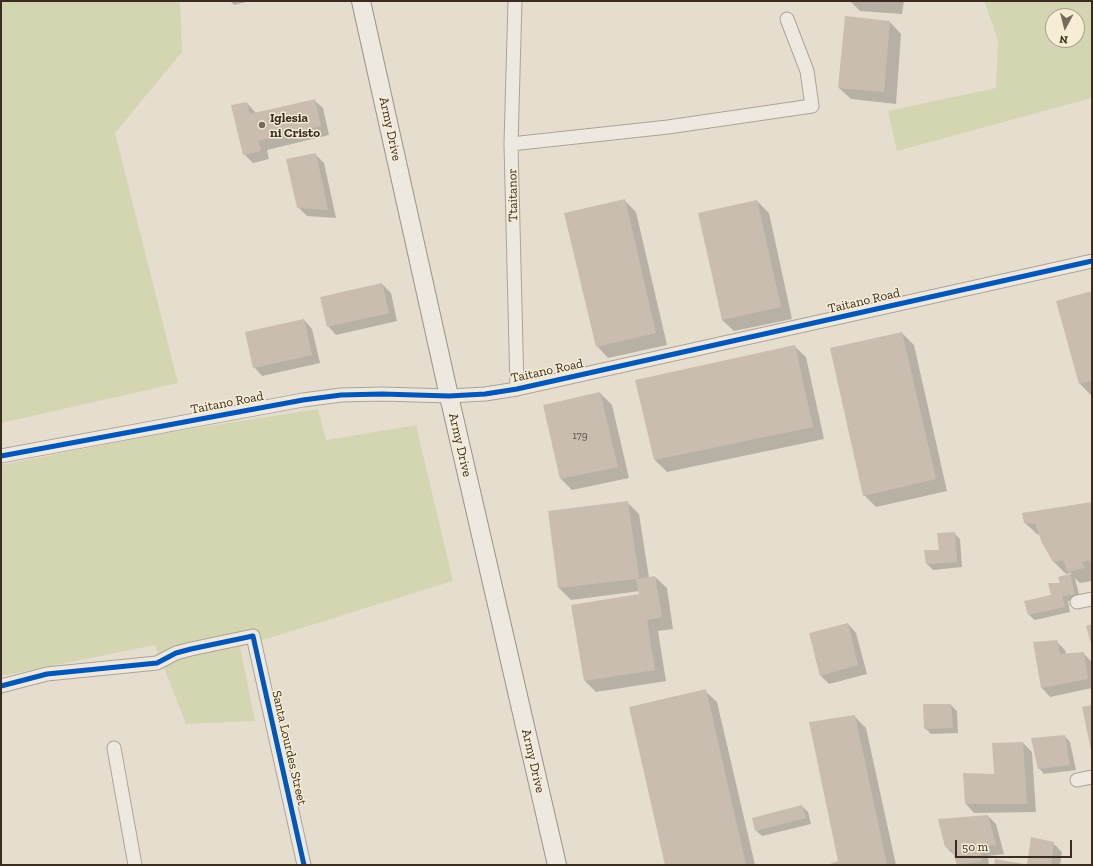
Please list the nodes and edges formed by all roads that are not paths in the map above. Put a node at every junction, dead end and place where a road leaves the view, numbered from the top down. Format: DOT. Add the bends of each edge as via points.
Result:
graph roads {
  1 [pos="361,1"];
  2 [pos="515,1"];
  3 [pos="787,19"];
  4 [pos="512,144"];
  5 [pos="1092,261"];
  6 [pos="516,389"];
  7 [pos="449,396"];
  8 [pos="1,456"];
  9 [pos="1092,599"];
  10 [pos="1077,602"];
  11 [pos="1,686"];
  12 [pos="114,748"];
  13 [pos="1092,777"];
  14 [pos="1078,780"];
  15 [pos="135,865"];
  16 [pos="304,865"];
  17 [pos="557,865"];
  1 -- 7 [label="main road, Army Drive"];
  2 -- 4 [label="street, Ttaitanor"];
  3 -- 4 [label="street" via="807,71 812,106 668,127"];
  4 -- 6 [label="street, Ttaitanor"];
  5 -- 6 [label="street, Taitano Road"];
  6 -- 7 [label="street, Taitano Road"];
  7 -- 8 [label="street, Taitano Road" via="341,395 303,400"];
  7 -- 17 [label="main road, Army Drive"];
  9 -- 10 [label="street"];
  11 -- 16 [label="street, Santa Lourdes Street" via="47,674 157,663 176,653 253,636"];
  12 -- 15 [label="street"];
  13 -- 14 [label="street"];
}
